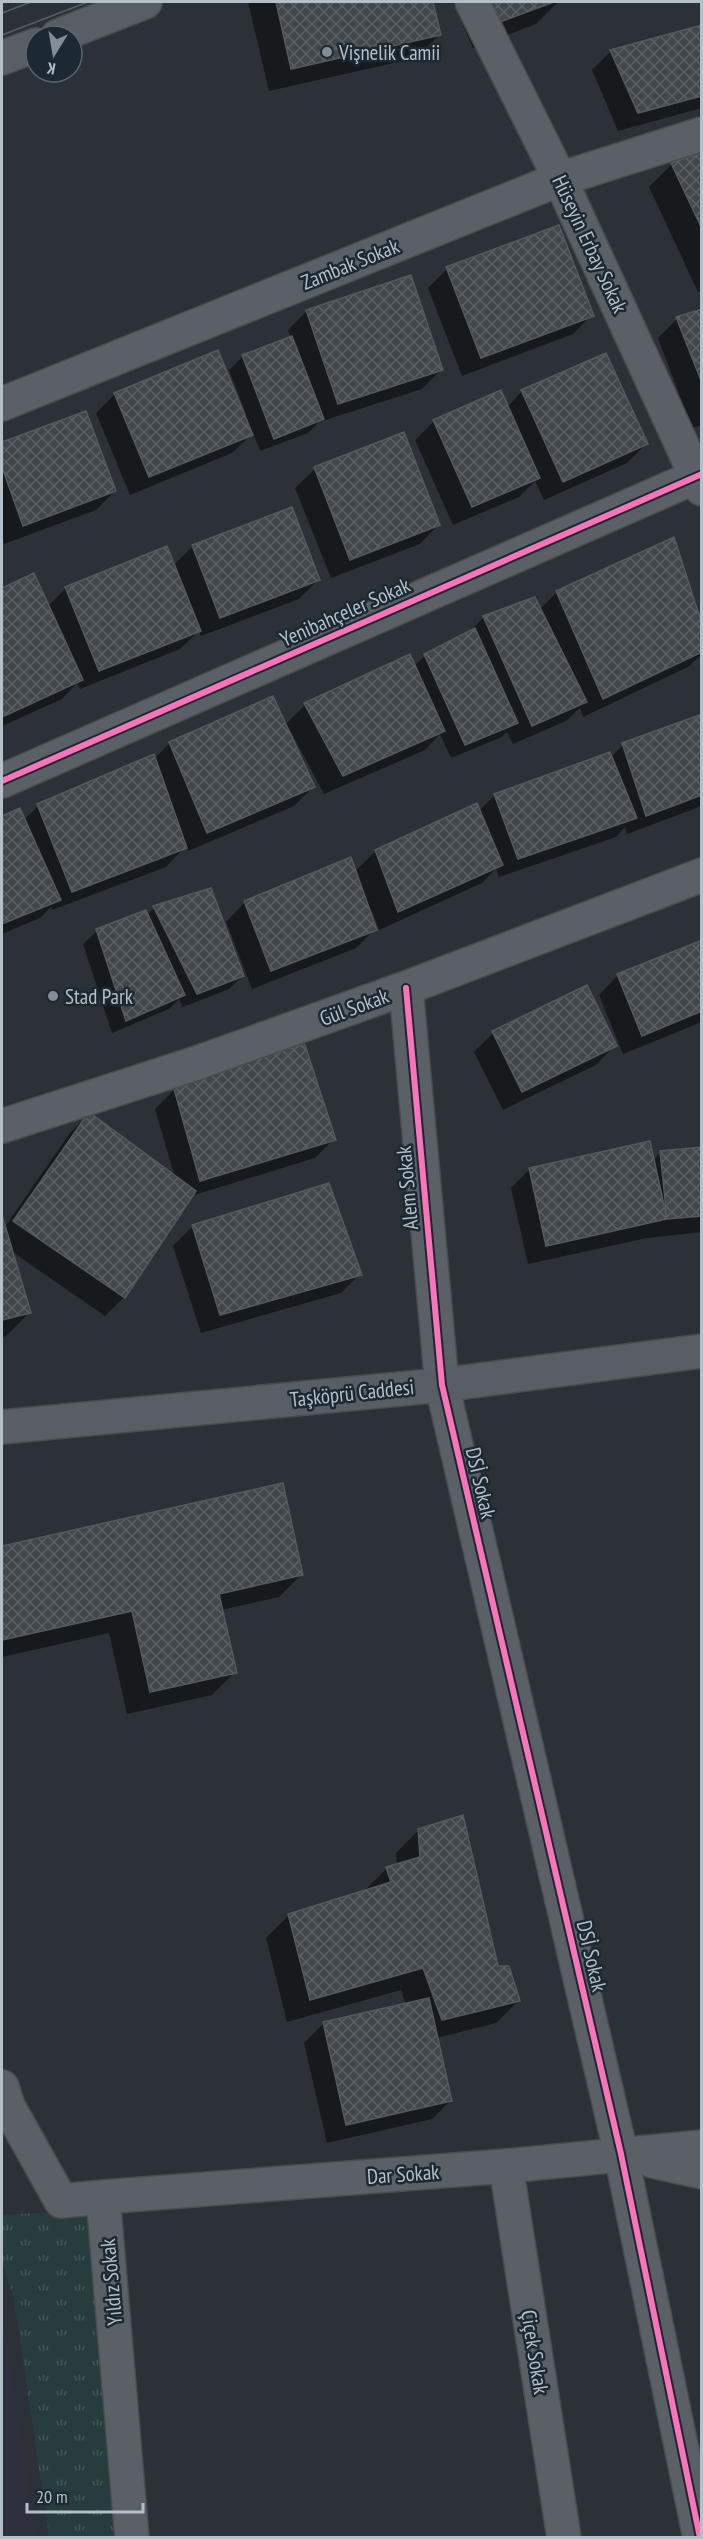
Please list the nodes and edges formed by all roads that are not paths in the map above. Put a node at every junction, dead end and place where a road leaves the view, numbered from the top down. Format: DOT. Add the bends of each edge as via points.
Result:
graph roads {
  1 [pos="146,2"];
  2 [pos="472,2"];
  3 [pos="84,26"];
  4 [pos="24,50"];
  5 [pos="2,58"];
  6 [pos="702,134"];
  7 [pos="560,179"];
  8 [pos="2,405"];
  9 [pos="700,480"];
  10 [pos="2,781"];
  11 [pos="702,875"];
  12 [pos="406,988"];
  13 [pos="2,1126"];
  14 [pos="702,1351"];
  15 [pos="441,1385"];
  16 [pos="2,1427"];
  17 [pos="2,2087"];
  18 [pos="702,2147"];
  19 [pos="621,2154"];
  20 [pos="506,2166"];
  21 [pos="702,2172"];
  22 [pos="103,2197"];
  23 [pos="132,2538"];
  24 [pos="564,2538"];
  25 [pos="700,2538"];
  1 -- 3 [label="main road"];
  2 -- 7 [label="street, Hüseyin Erbay Sokak"];
  4 -- 5 [label="main road"];
  6 -- 7 [label="street, Zambak Sokak"];
  7 -- 8 [label="street, Zambak Sokak"];
  7 -- 9 [label="street, Hüseyin Erbay Sokak"];
  9 -- 10 [label="street, Yenibahçeler Sokak"];
  11 -- 12 [label="street, Gül Sokak"];
  12 -- 13 [label="street, Gül Sokak" via="194,1064"];
  12 -- 15 [label="street, Alem Sokak"];
  14 -- 15 [label="main road, Taşköprü Caddesi"];
  15 -- 16 [label="main road, Taşköprü Caddesi"];
  15 -- 19 [label="street, DSİ Sokak"];
  17 -- 22 [label="street" via="8,2106 62,2201"];
  18 -- 19 [label="street, Dar Sokak"];
  19 -- 20 [label="street, Dar Sokak"];
  19 -- 21 [label="street"];
  19 -- 25 [label="street, DSİ Sokak"];
  20 -- 22 [label="street, Dar Sokak"];
  20 -- 24 [label="street, Çiçek Sokak"];
  22 -- 23 [label="street, Yıldız Sokak"];
}
